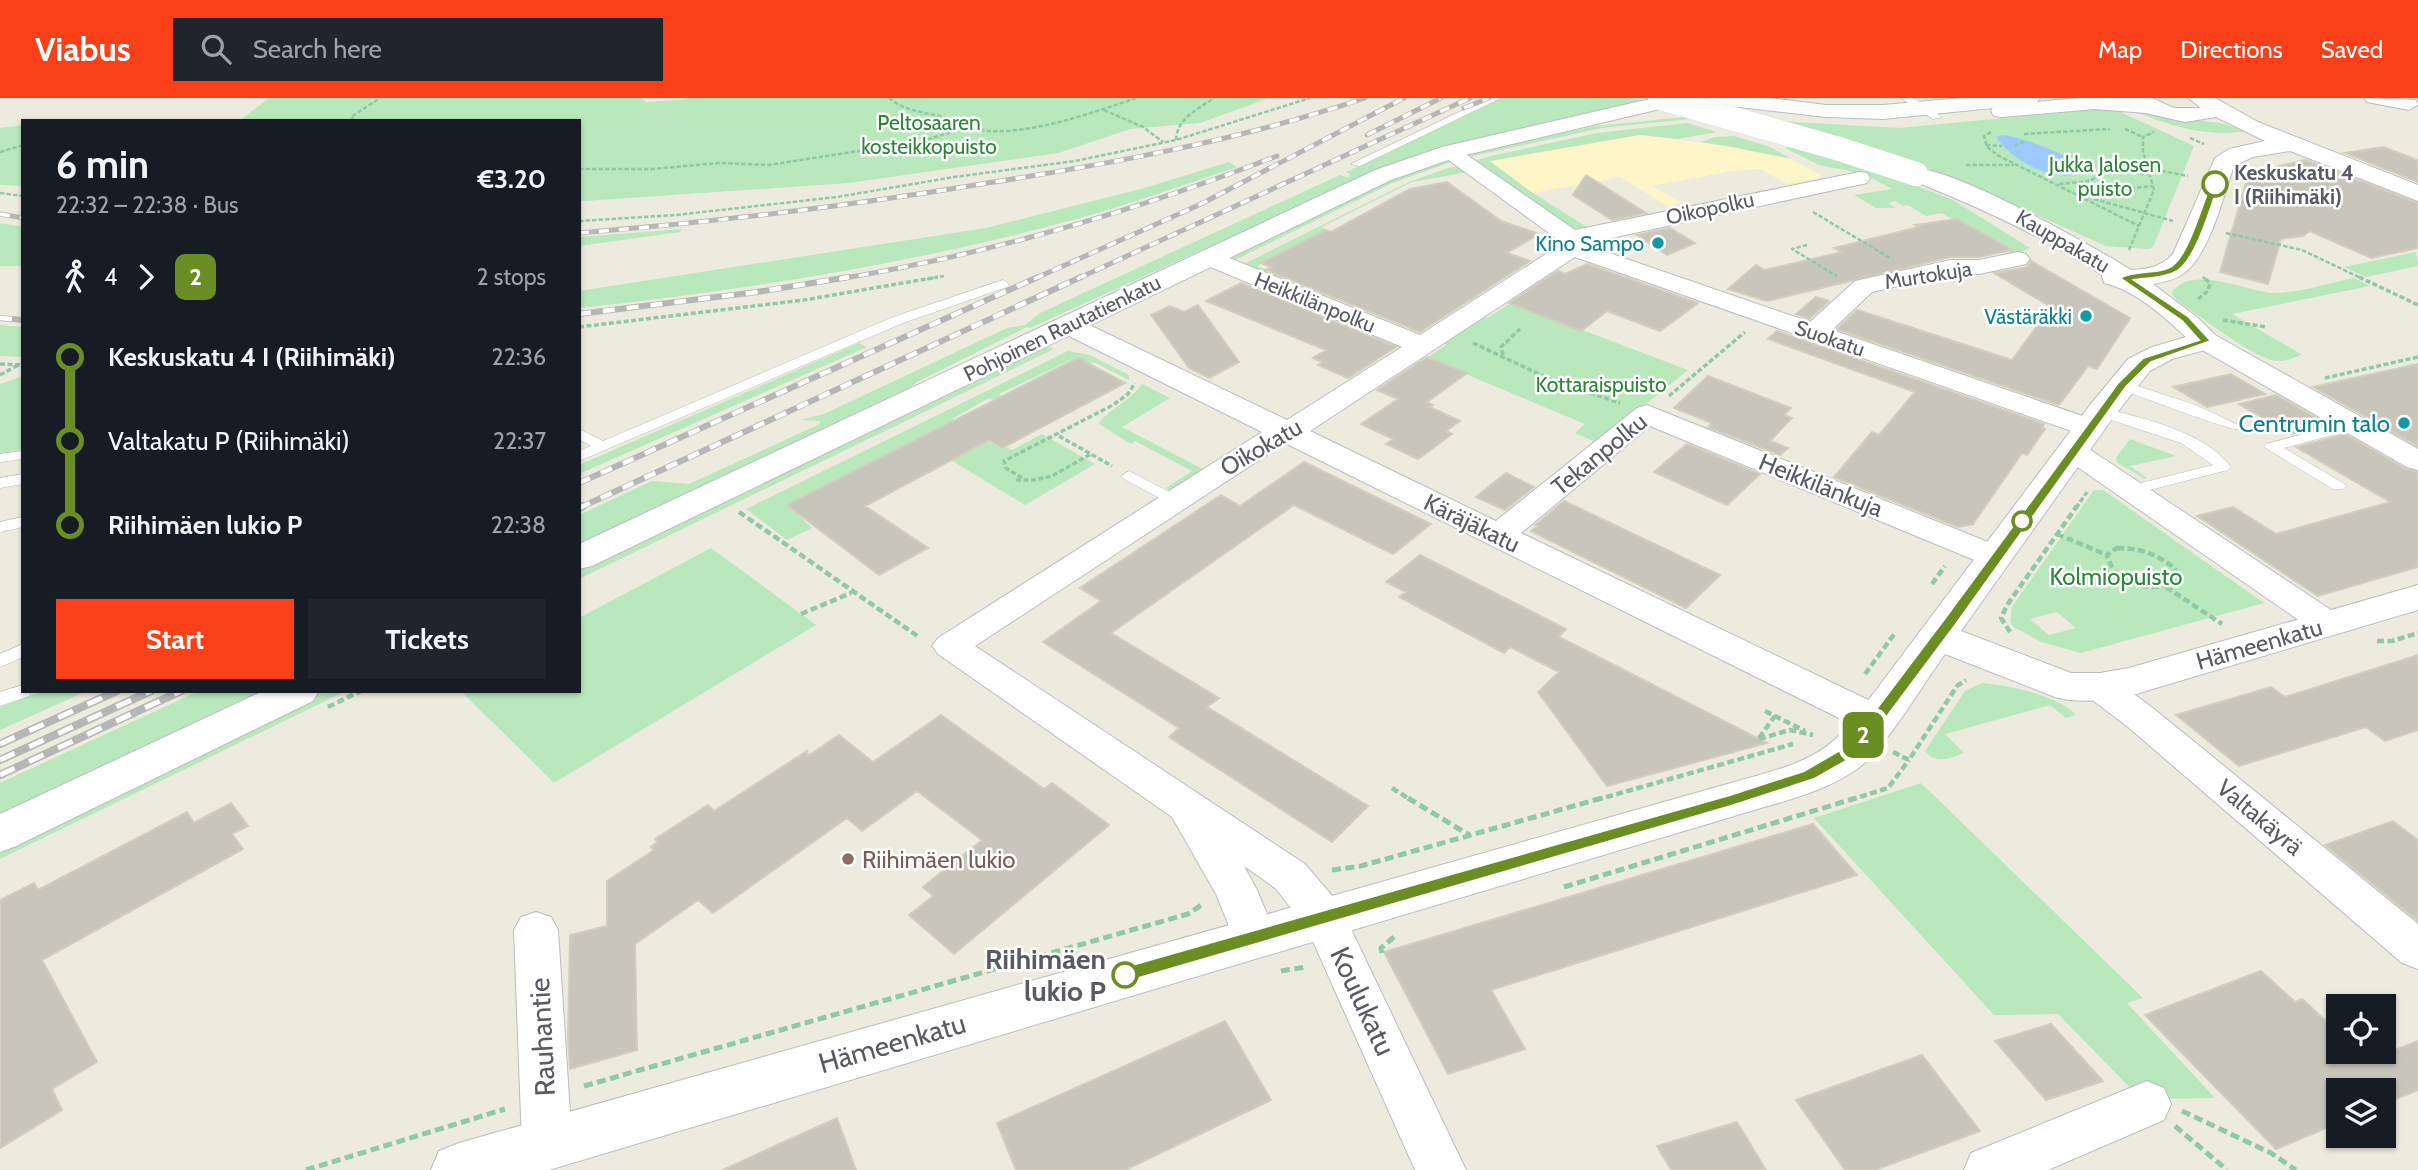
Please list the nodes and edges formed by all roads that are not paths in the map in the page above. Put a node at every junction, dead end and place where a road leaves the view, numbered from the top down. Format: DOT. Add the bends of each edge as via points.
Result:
graph roads {
  1 [pos="1496,98"];
  2 [pos="1660,98"];
  3 [pos="2029,98"];
  4 [pos="2375,98"];
  5 [pos="2200,104"];
  6 [pos="2409,104"];
  7 [pos="1922,108"];
  8 [pos="2150,118"];
  9 [pos="2290,144"];
  10 [pos="1450,152"];
  11 [pos="1356,164"];
  12 [pos="1858,178"];
  13 [pos="2418,194"];
  14 [pos="1572,243"];
  15 [pos="1209,258"];
  16 [pos="2018,259"];
  17 [pos="2114,268"];
  18 [pos="1003,284"];
  19 [pos="1068,325"];
  20 [pos="2212,330"];
  21 [pos="1815,332"];
  22 [pos="1432,338"];
  23 [pos="1647,414"];
  24 [pos="2096,419"];
  25 [pos="2353,425"];
  26 [pos="2233,426"];
  27 [pos="1288,433"];
  28 [pos="581,434"];
  29 [pos="603,447"];
  30 [pos="21,455"];
  31 [pos="581,456"];
  32 [pos="0,458"];
  33 [pos="2418,461"];
  34 [pos="1129,475"];
  35 [pos="21,479"];
  36 [pos="2117,481"];
  37 [pos="0,483"];
  38 [pos="2338,486"];
  39 [pos="1174,500"];
  40 [pos="21,522"];
  41 [pos="0,527"];
  42 [pos="1498,536"];
  43 [pos="581,557"];
  44 [pos="1996,557"];
  45 [pos="2418,597"];
  46 [pos="2328,624"];
  47 [pos="1945,628"];
  48 [pos="950,646"];
  49 [pos="21,651"];
  50 [pos="0,661"];
  51 [pos="2100,687"];
  52 [pos="21,692"];
  53 [pos="295,693"];
  54 [pos="0,699"];
  55 [pos="1869,728"];
  56 [pos="1186,808"];
  57 [pos="0,834"];
  58 [pos="1324,917"];
  59 [pos="536,930"];
  60 [pos="1255,938"];
  61 [pos="2418,950"];
  62 [pos="2147,1104"];
  63 [pos="546,1121"];
  64 [pos="459,1170"];
  65 [pos="1441,1170"];
  66 [pos="1989,1170"];
  1 -- 11 [label="lane"];
  2 -- 17 [label="street, Kauppakatu, bridge" via="1916,173"];
  3 -- 7 [label="street, Pohjoinen Rautatienkatu"];
  4 -- 6 [label="street"];
  5 -- 8 [label="street, Pohjoinen Rautatienkatu"];
  5 -- 9 [label="street, Pohjoinen Rautatienkatu"];
  7 -- 8 [label="street, Pohjoinen Rautatienkatu" via="2095,103"];
  7 -- 10 [label="street, Pohjoinen Rautatienkatu" via="1878,118 1770,109 1697,113 1556,127"];
  9 -- 13 [label="street, Pohjoinen Rautatienkatu"];
  9 -- 17 [label="street" via="2229,157 2223,163 2199,226 2193,271"];
  10 -- 14 [label="street, Suokatu"];
  10 -- 15 [label="street, Pohjoinen Rautatienkatu" via="1383,174"];
  12 -- 14 [label="street, Oikopolku"];
  14 -- 21 [label="street, Suokatu"];
  14 -- 22 [label="street, Oikokatu"];
  15 -- 19 [label="street, Pohjoinen Rautatienkatu"];
  15 -- 22 [label="street, Heikkilänpolku"];
  16 -- 21 [label="street, Murtokuja" via="1864,286"];
  17 -- 20 [label="street, Kauppakatu" via="2164,321"];
  18 -- 29 [label="lane" via="898,320"];
  19 -- 27 [label="street, Käräjäkatu"];
  19 -- 43 [label="street, Pohjoinen Rautatienkatu"];
  20 -- 24 [label="street, Hämeenkatu" via="2147,360"];
  20 -- 25 [label="street, Kauppakatu"];
  21 -- 24 [label="street, Suokatu"];
  22 -- 27 [label="street, Oikokatu"];
  23 -- 42 [label="street, Tekanpolku"];
  23 -- 44 [label="street, Heikkilänkuja"];
  24 -- 26 [label="lane" via="2191,408"];
  24 -- 36 [label="street, Suokatu"];
  24 -- 36 [label="lane" via="2200,447 2223,467"];
  24 -- 44 [label="street, Hämeenkatu"];
  25 -- 33 [label="street, Kauppakatu"];
  25 -- 38 [label="lane" via="2271,447"];
  27 -- 39 [label="street, Oikokatu" via="1268,440"];
  27 -- 42 [label="street, Käräjäkatu"];
  28 -- 29 [label="lane"];
  29 -- 31 [label="lane"];
  30 -- 32 [label="lane"];
  34 -- 39 [label="lane"];
  35 -- 37 [label="lane"];
  36 -- 46 [label="street, Suokatu"];
  39 -- 48 [label="street, Oikokatu"];
  40 -- 41 [label="lane"];
  42 -- 55 [label="street, Käräjäkatu" via="1839,702"];
  44 -- 47 [label="street, Hämeenkatu"];
  45 -- 46 [label="street, Hämeenkatu"];
  46 -- 51 [label="street, Hämeenkatu"];
  47 -- 51 [label="street, Hämeenkatu" via="2044,680 2069,687"];
  47 -- 55 [label="street, Hämeenkatu"];
  48 -- 56 [label="street, Koulukatu"];
  49 -- 50 [label="lane"];
  51 -- 61 [label="street, Valtakäyrä"];
  52 -- 54 [label="lane"];
  53 -- 57 [label="street"];
  55 -- 58 [label="street, Hämeenkatu" via="1848,753 1811,755 1731,800"];
  56 -- 58 [label="street, Koulukatu" via="1290,876"];
  56 -- 60 [label="street, Koulukatu" via="1236,890"];
  58 -- 60 [label="street, Hämeenkatu"];
  58 -- 65 [label="street, Koulukatu"];
  59 -- 63 [label="street, Rauhantie"];
  60 -- 63 [label="street, Hämeenkatu"];
  62 -- 66 [label="street"];
  63 -- 64 [label="street, Hämeenkatu"];
}
